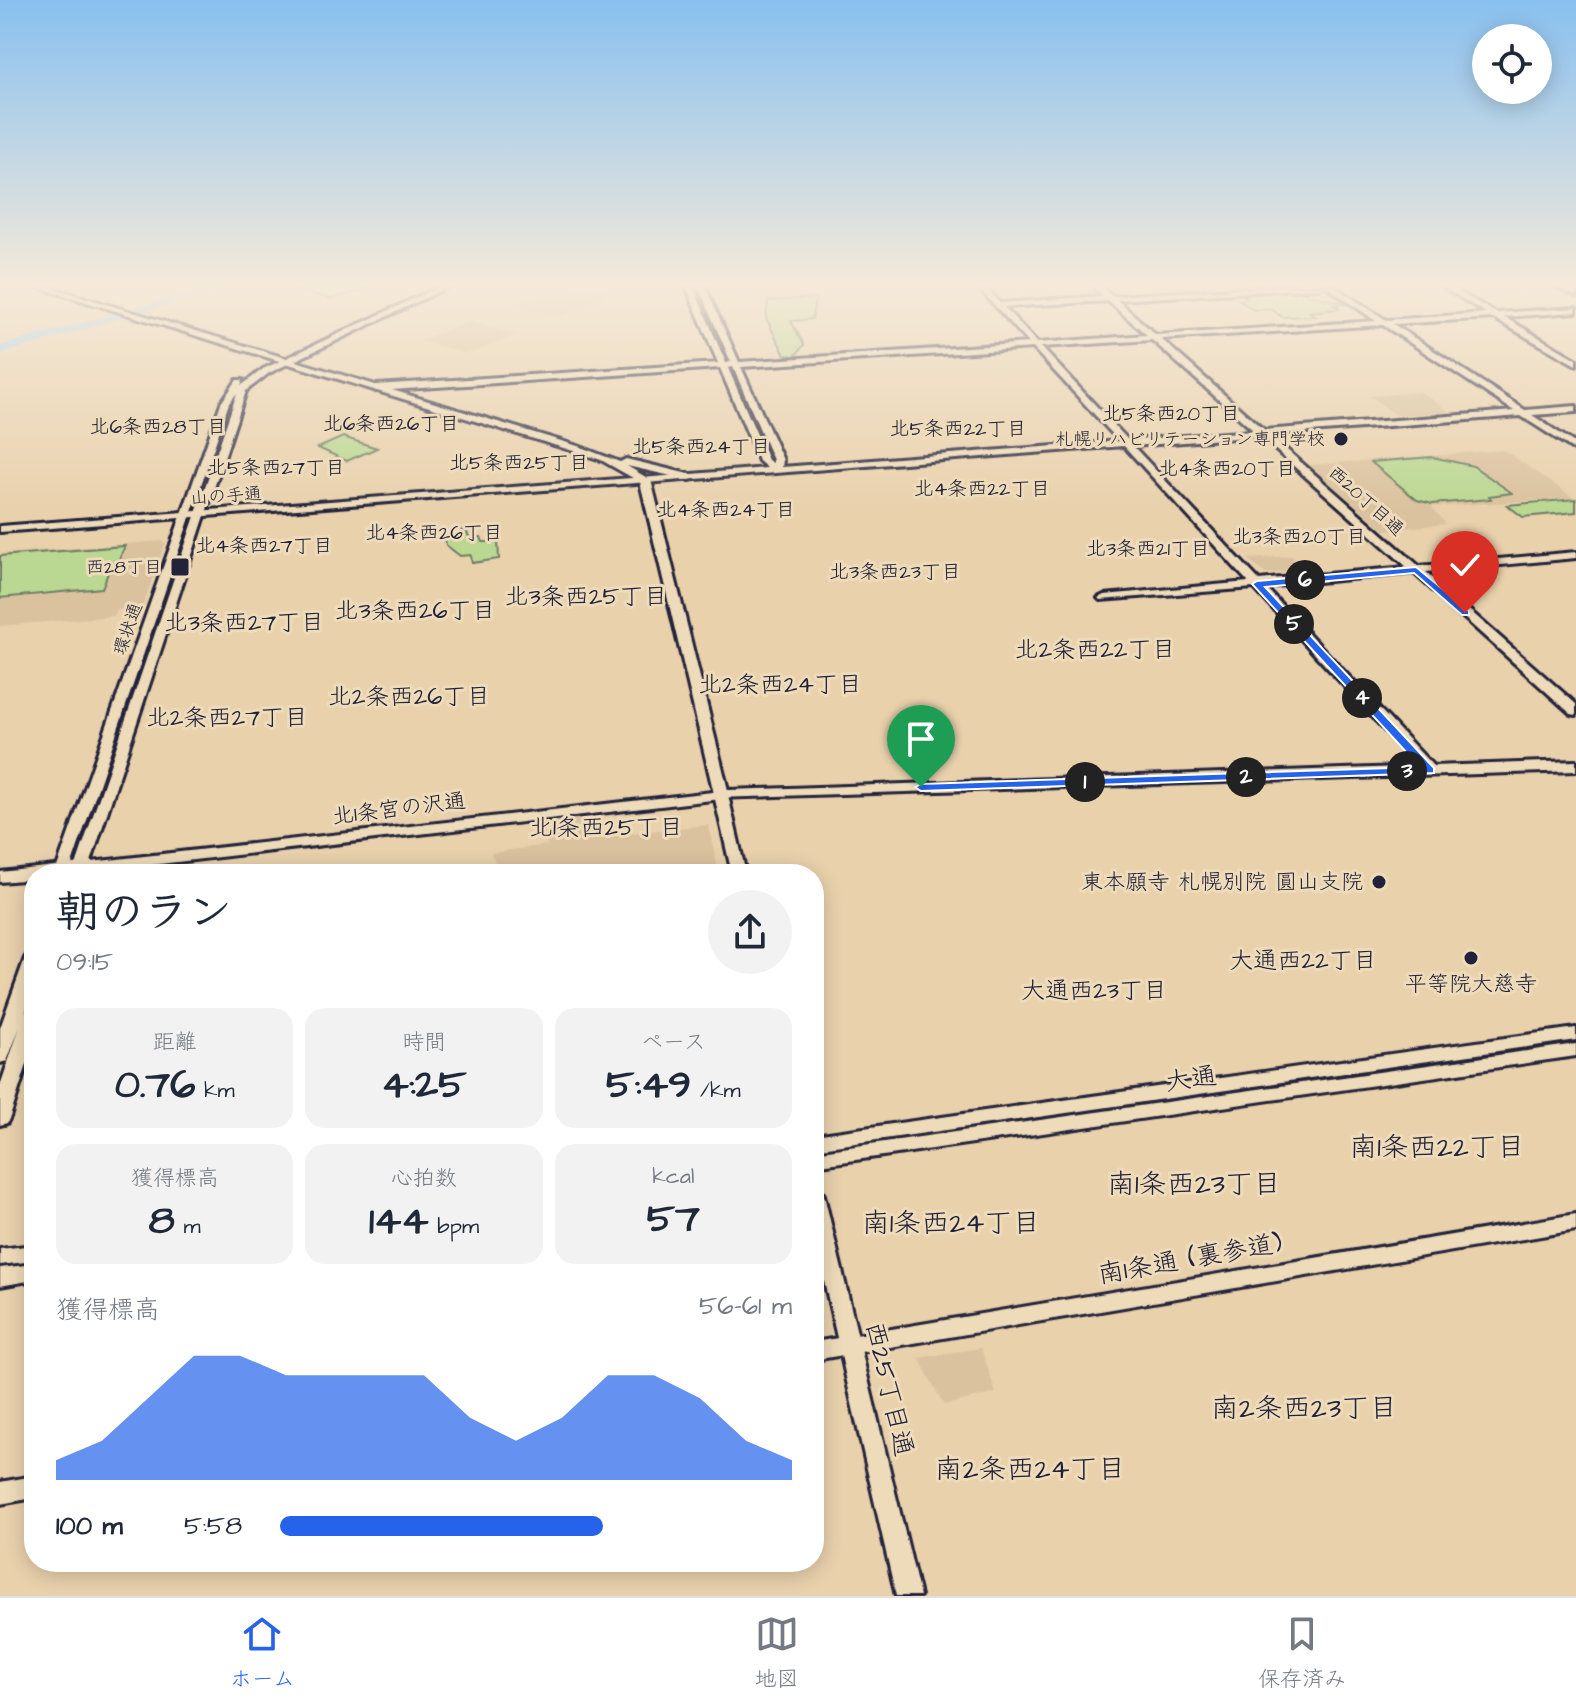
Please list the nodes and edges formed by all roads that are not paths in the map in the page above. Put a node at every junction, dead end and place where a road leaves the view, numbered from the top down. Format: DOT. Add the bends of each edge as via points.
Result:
graph roads {
  1 [pos="282,360"];
  2 [pos="285,360"];
  3 [pos="721,360"];
  4 [pos="735,360"];
  5 [pos="804,360"];
  6 [pos="1049,360"];
  7 [pos="1180,360"];
  8 [pos="1443,360"];
  9 [pos="737,365"];
  10 [pos="723,366"];
  11 [pos="376,388"];
  12 [pos="1576,409"];
  13 [pos="1524,413"];
  14 [pos="1262,433"];
  15 [pos="1126,443"];
  16 [pos="1576,448"];
  17 [pos="605,458"];
  18 [pos="776,470"];
  19 [pos="689,477"];
  20 [pos="645,480"];
  21 [pos="193,515"];
  22 [pos="0,529"];
  23 [pos="1576,555"];
  24 [pos="1416,570"];
  25 [pos="1257,584"];
  26 [pos="1104,598"];
  27 [pos="1576,711"];
  28 [pos="1576,766"];
  29 [pos="1430,771"];
  30 [pos="721,795"];
  31 [pos="74,864"];
  32 [pos="132,864"];
  33 [pos="737,864"];
  34 [pos="24,875"];
  35 [pos="0,877"];
  36 [pos="24,987"];
  37 [pos="1576,1034"];
  38 [pos="24,1044"];
  39 [pos="1576,1050"];
  40 [pos="0,1056"];
  41 [pos="0,1117"];
  42 [pos="824,1141"];
  43 [pos="824,1158"];
  44 [pos="1576,1222"];
  45 [pos="824,1237"];
  46 [pos="24,1254"];
  47 [pos="0,1257"];
  48 [pos="24,1273"];
  49 [pos="0,1277"];
  50 [pos="850,1345"];
  51 [pos="824,1349"];
  52 [pos="24,1489"];
  53 [pos="0,1493"];
  54 [pos="908,1596"];
  1 -- 21 [label="street, 環状通" via="249,375 231,391"];
  2 -- 11 [label="main road"];
  3 -- 10 [label="street"];
  4 -- 9 [label="street"];
  5 -- 9 [label="street"];
  6 -- 15 [label="street"];
  7 -- 14 [label="street, 西20丁目通"];
  8 -- 13 [label="street"];
  9 -- 10 [label="street"];
  9 -- 18 [label="street" via="778,460"];
  10 -- 11 [label="street"];
  10 -- 18 [label="street" via="764,461"];
  11 -- 17 [label="main road"];
  12 -- 13 [label="street, 山の手通"];
  13 -- 14 [label="street, 山の手通"];
  13 -- 16 [label="street"];
  14 -- 15 [label="street, 山の手通"];
  14 -- 24 [label="street, 西20丁目通"];
  15 -- 18 [label="street, 山の手通"];
  15 -- 25 [label="street"];
  17 -- 19 [label="main road"];
  17 -- 20 [label="main road"];
  18 -- 19 [label="street, 山の手通"];
  19 -- 20 [label="street, 山の手通"];
  20 -- 21 [label="street, 山の手通"];
  20 -- 30 [label="main road"];
  21 -- 22 [label="street, 山の手通"];
  21 -- 31 [label="street, 環状通"];
  23 -- 24 [label="street"];
  24 -- 25 [label="street"];
  24 -- 27 [label="street, 西20丁目通"];
  25 -- 26 [label="street"];
  25 -- 29 [label="street"];
  28 -- 29 [label="main road"];
  29 -- 30 [label="main road"];
  30 -- 32 [label="street, 北1条宮の沢通"];
  30 -- 33 [label="street"];
  34 -- 35 [label="main road"];
  36 -- 40 [label="main road"];
  37 -- 42 [label="street, 大通"];
  38 -- 41 [label="main road"];
  39 -- 43 [label="street, 大通"];
  44 -- 50 [label="street, 南1条通 (裏参道)"];
  45 -- 50 [label="street, 西25丁目通"];
  46 -- 47 [label="street"];
  48 -- 49 [label="street"];
  50 -- 51 [label="street, 南1条通 (裏参道)"];
  50 -- 54 [label="street, 西25丁目通"];
  52 -- 53 [label="street"];
}
